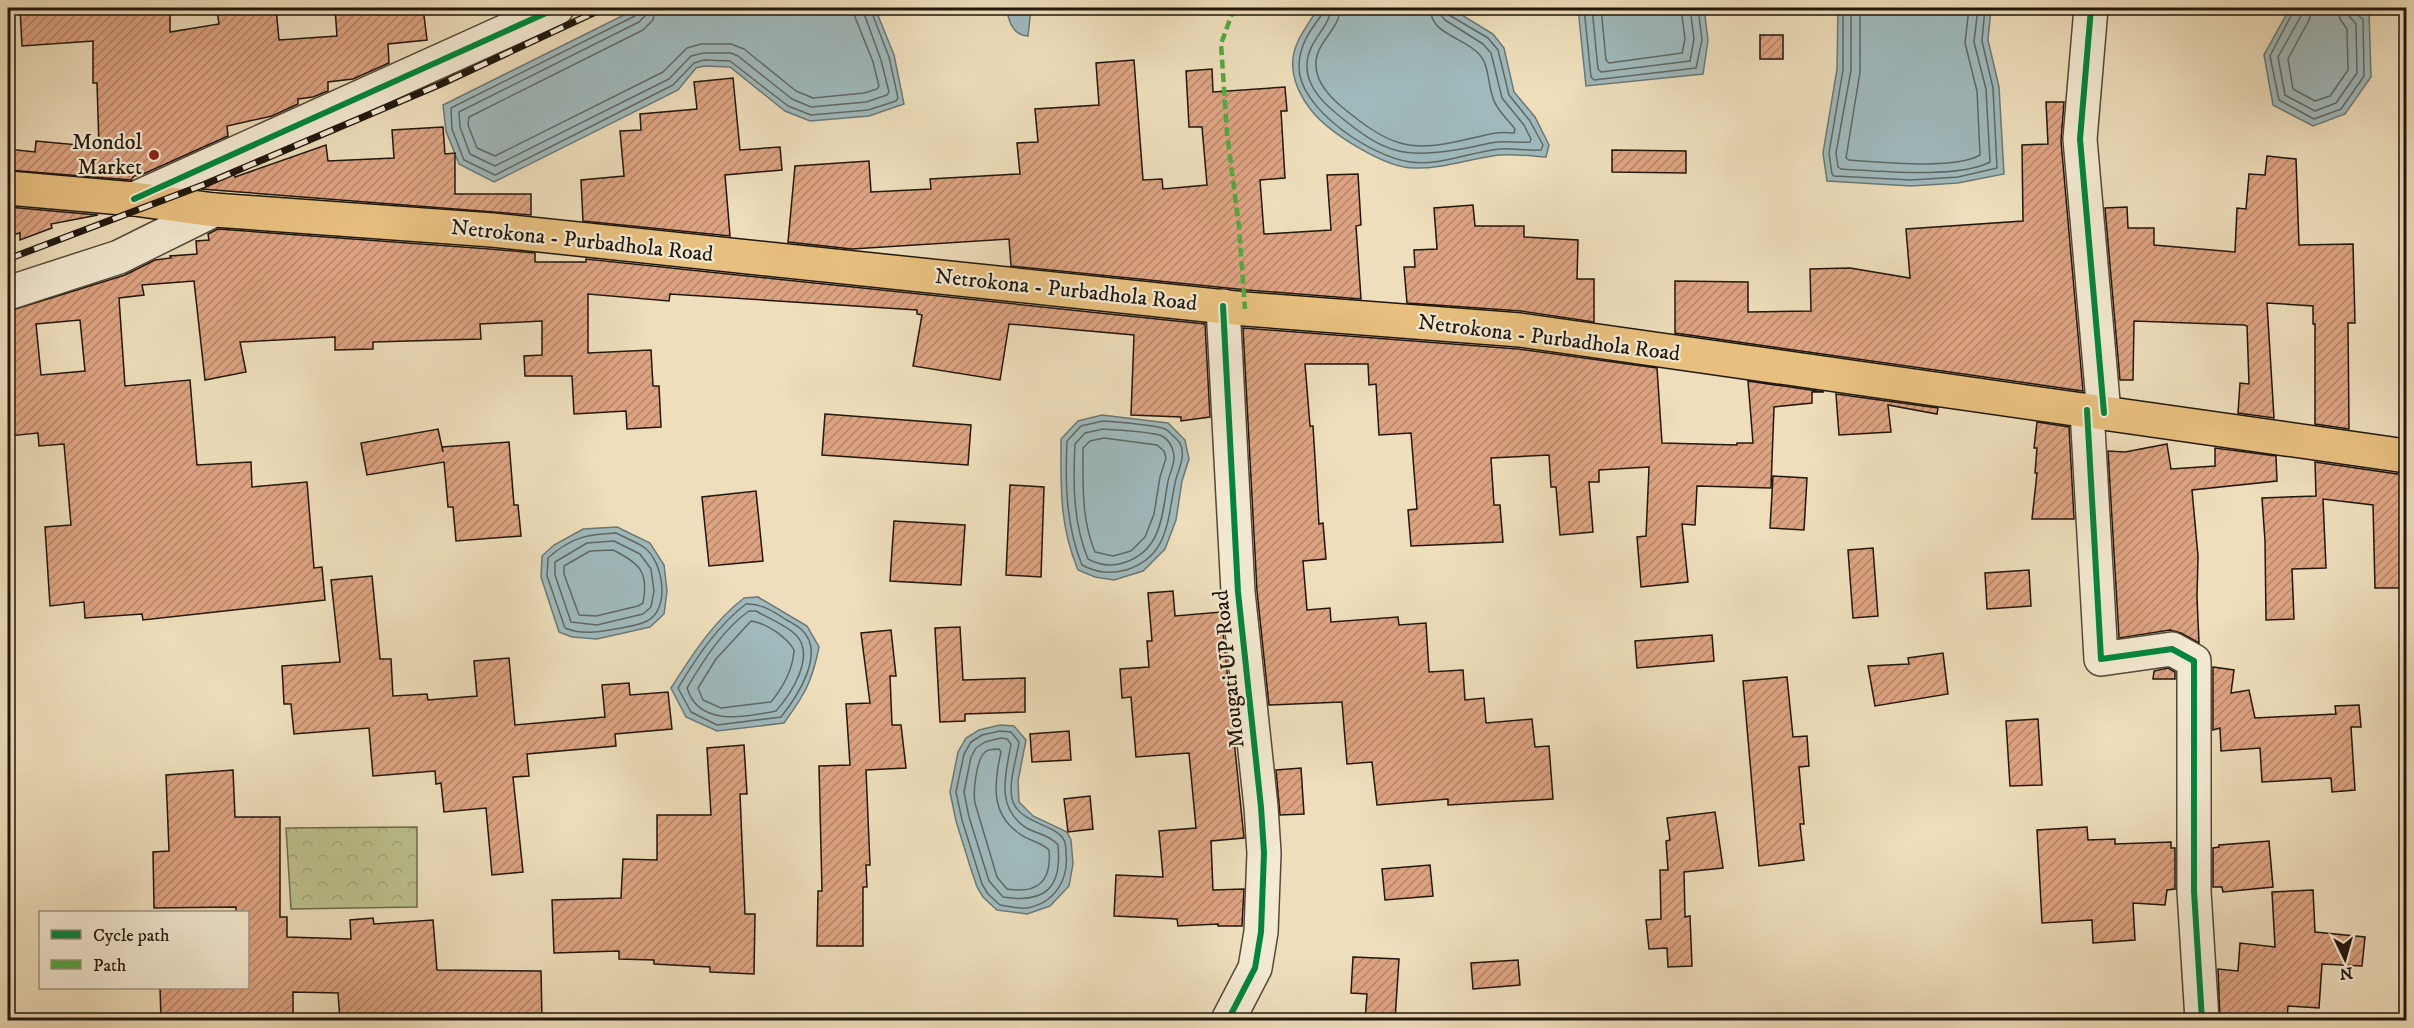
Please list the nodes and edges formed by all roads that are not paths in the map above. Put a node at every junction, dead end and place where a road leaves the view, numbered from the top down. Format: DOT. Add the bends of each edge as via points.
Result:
graph roads {
  1 [pos="557,8"];
  2 [pos="2091,8"];
  3 [pos="8,189"];
  4 [pos="134,199"];
  5 [pos="214,210"];
  6 [pos="8,293"];
  7 [pos="1223,306"];
  8 [pos="2095,412"];
  9 [pos="2406,456"];
  10 [pos="1228,1020"];
  11 [pos="2202,1020"];
  1 -- 4 [label="street"];
  2 -- 8 [label="street" via="2080,139"];
  3 -- 4 [label="main road, Netrokona - Purbadhola Road"];
  4 -- 5 [label="main road, Netrokona - Purbadhola Road"];
  5 -- 6 [label="street" via="119,257"];
  5 -- 7 [label="main road, Netrokona - Purbadhola Road" via="492,230"];
  7 -- 8 [label="main road, Netrokona - Purbadhola Road" via="1520,330"];
  7 -- 10 [label="street, Mougati UP Road" via="1238,592 1264,853 1261,932 1255,968"];
  8 -- 9 [label="main road, Netrokona - Purbadhola Road"];
  8 -- 11 [label="street" via="2101,659 2172,649 2194,662 2194,891"];
}
